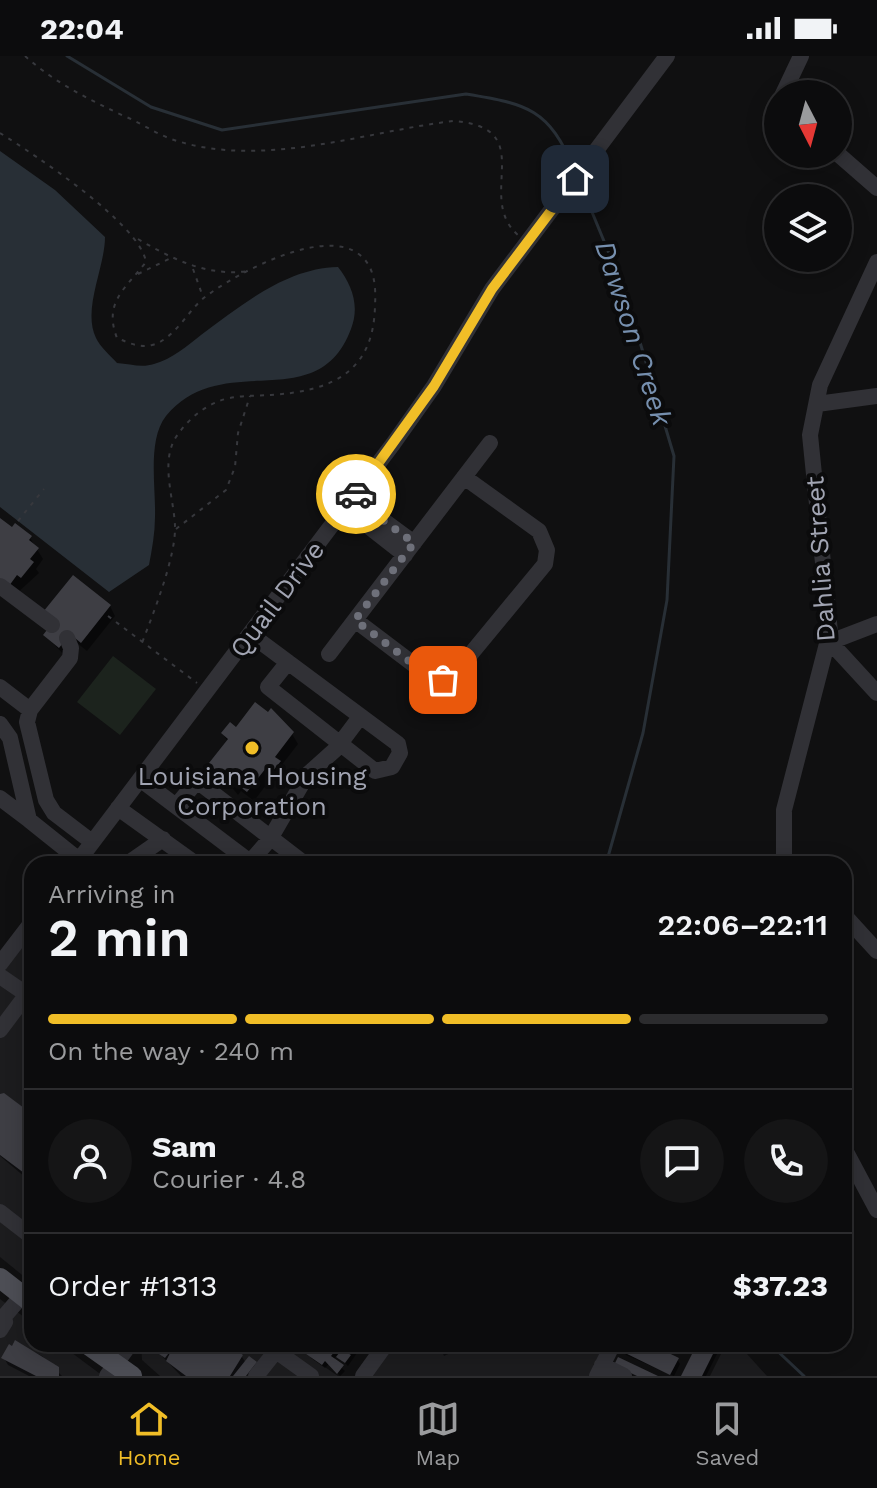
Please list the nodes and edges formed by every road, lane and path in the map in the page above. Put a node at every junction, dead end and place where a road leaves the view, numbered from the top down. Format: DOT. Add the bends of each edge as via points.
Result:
graph roads {
  1 [pos="25,56"];
  2 [pos="667,56"];
  3 [pos="801,56"];
  4 [pos="790,80"];
  5 [pos="0,133"];
  6 [pos="852,166"];
  7 [pos="877,188"];
  8 [pos="135,237"];
  9 [pos="527,242"];
  10 [pos="173,257"];
  11 [pos="877,262"];
  12 [pos="192,267"];
  13 [pos="253,270"];
  14 [pos="135,276"];
  15 [pos="203,298"];
  16 [pos="250,396"];
  17 [pos="877,396"];
  18 [pos="817,404"];
  19 [pos="490,443"];
  20 [pos="464,477"];
  21 [pos="44,489"];
  22 [pos="349,503"];
  23 [pos="18,521"];
  24 [pos="175,529"];
  25 [pos="409,549"];
  26 [pos="0,586"];
  27 [pos="108,616"];
  28 [pos="355,620"];
  29 [pos="877,624"];
  30 [pos="52,625"];
  31 [pos="250,634"];
  32 [pos="67,638"];
  33 [pos="830,642"];
  34 [pos="142,643"];
  35 [pos="329,654"];
  36 [pos="288,662"];
  37 [pos="0,687"];
  38 [pos="207,691"];
  39 [pos="877,693"];
  40 [pos="30,710"];
  41 [pos="360,717"];
  42 [pos="0,724"];
  43 [pos="340,744"];
  44 [pos="140,779"];
  45 [pos="0,798"];
  46 [pos="176,806"];
  47 [pos="118,808"];
  48 [pos="29,820"];
  49 [pos="163,839"];
  50 [pos="270,839"];
  51 [pos="92,842"];
  52 [pos="71,856"];
  53 [pos="82,856"];
  54 [pos="139,856"];
  55 [pos="185,856"];
  56 [pos="243,856"];
  57 [pos="257,856"];
  58 [pos="294,856"];
  59 [pos="786,856"];
  60 [pos="852,924"];
  61 [pos="24,932"];
  62 [pos="877,951"];
  63 [pos="0,964"];
  64 [pos="0,976"];
  65 [pos="24,993"];
  66 [pos="24,1002"];
  67 [pos="0,1030"];
  68 [pos="852,1163"];
  69 [pos="877,1210"];
  70 [pos="0,1212"];
  71 [pos="24,1231"];
  72 [pos="0,1278"];
  73 [pos="24,1292"];
  74 [pos="24,1298"];
  75 [pos="1,1322"];
  76 [pos="96,1352"];
  77 [pos="127,1352"];
  78 [pos="266,1352"];
  79 [pos="277,1352"];
  80 [pos="380,1352"];
  81 [pos="609,1352"];
  82 [pos="600,1371"];
  83 [pos="118,1372"];
  84 [pos="256,1376"];
  85 [pos="311,1376"];
  86 [pos="363,1376"];
  87 [pos="624,1376"];
  1 -- 9 [label="path" via="83,97 173,140 208,147 265,150 453,121 480,126 500,143 502,208 511,230"];
  2 -- 9 [label="street, Quail Drive"];
  3 -- 4 [label="street"];
  5 -- 8 [label="path"];
  6 -- 7 [label="street"];
  8 -- 10 [label="path"];
  8 -- 14 [label="path" via="146,262"];
  9 -- 22 [label="street, Quail Drive"];
  10 -- 12 [label="path"];
  10 -- 14 [label="path"];
  11 -- 18 [label="street, Dahlia Street" via="838,340"];
  12 -- 13 [label="path" via="232,274"];
  12 -- 15 [label="path"];
  13 -- 15 [label="path"];
  13 -- 16 [label="path" via="322,243 344,245 371,269 375,304 366,352 347,375 321,389"];
  14 -- 15 [label="path" via="120,289 112,324 117,338 133,345 154,345"];
  16 -- 24 [label="path" via="226,490"];
  16 -- 24 [label="path" via="218,401 192,418 174,440 169,461"];
  17 -- 18 [label="street"];
  18 -- 33 [label="street, Dahlia Street" via="810,435"];
  19 -- 20 [label="street"];
  20 -- 25 [label="street"];
  20 -- 28 [label="street" via="539,531 547,550 545,564 451,678 429,676"];
  21 -- 23 [label="path"];
  22 -- 25 [label="street"];
  22 -- 31 [label="street, Quail Drive"];
  24 -- 34 [label="path"];
  25 -- 28 [label="street"];
  26 -- 30 [label="street"];
  27 -- 34 [label="path"];
  28 -- 35 [label="street"];
  29 -- 33 [label="street"];
  31 -- 36 [label="street"];
  31 -- 38 [label="street, Quail Drive"];
  32 -- 40 [label="street" via="70,658"];
  33 -- 39 [label="street"];
  33 -- 59 [label="street, Dahlia Street" via="784,810"];
  34 -- 38 [label="path"];
  36 -- 41 [label="street"];
  36 -- 43 [label="street" via="268,687"];
  37 -- 40 [label="street"];
  38 -- 44 [label="street, Quail Drive"];
  40 -- 51 [label="street" via="28,727 46,800 54,813"];
  41 -- 43 [label="street"];
  41 -- 43 [label="street" via="398,744 398,761 375,771"];
  42 -- 48 [label="street" via="10,738"];
  43 -- 50 [label="street" via="298,788"];
  44 -- 46 [label="street"];
  44 -- 47 [label="street, Quail Drive"];
  45 -- 48 [label="street"];
  46 -- 50 [label="street" via="197,781"];
  46 -- 56 [label="street"];
  47 -- 49 [label="street"];
  47 -- 51 [label="street, Quail Drive"];
  48 -- 52 [label="street"];
  49 -- 54 [label="street"];
  49 -- 55 [label="street"];
  50 -- 57 [label="street"];
  50 -- 58 [label="street"];
  51 -- 53 [label="street, Quail Drive"];
  60 -- 62 [label="street"];
  61 -- 63 [label="street"];
  64 -- 65 [label="street"];
  66 -- 67 [label="street"];
  68 -- 69 [label="street"];
  70 -- 71 [label="street"];
  72 -- 73 [label="main road"];
  74 -- 75 [label="street"];
  76 -- 83 [label="main road"];
  77 -- 83 [label="street"];
  78 -- 84 [label="street"];
  79 -- 85 [label="street"];
  80 -- 86 [label="street"];
  81 -- 82 [label="street"];
  82 -- 87 [label="street"];
}
